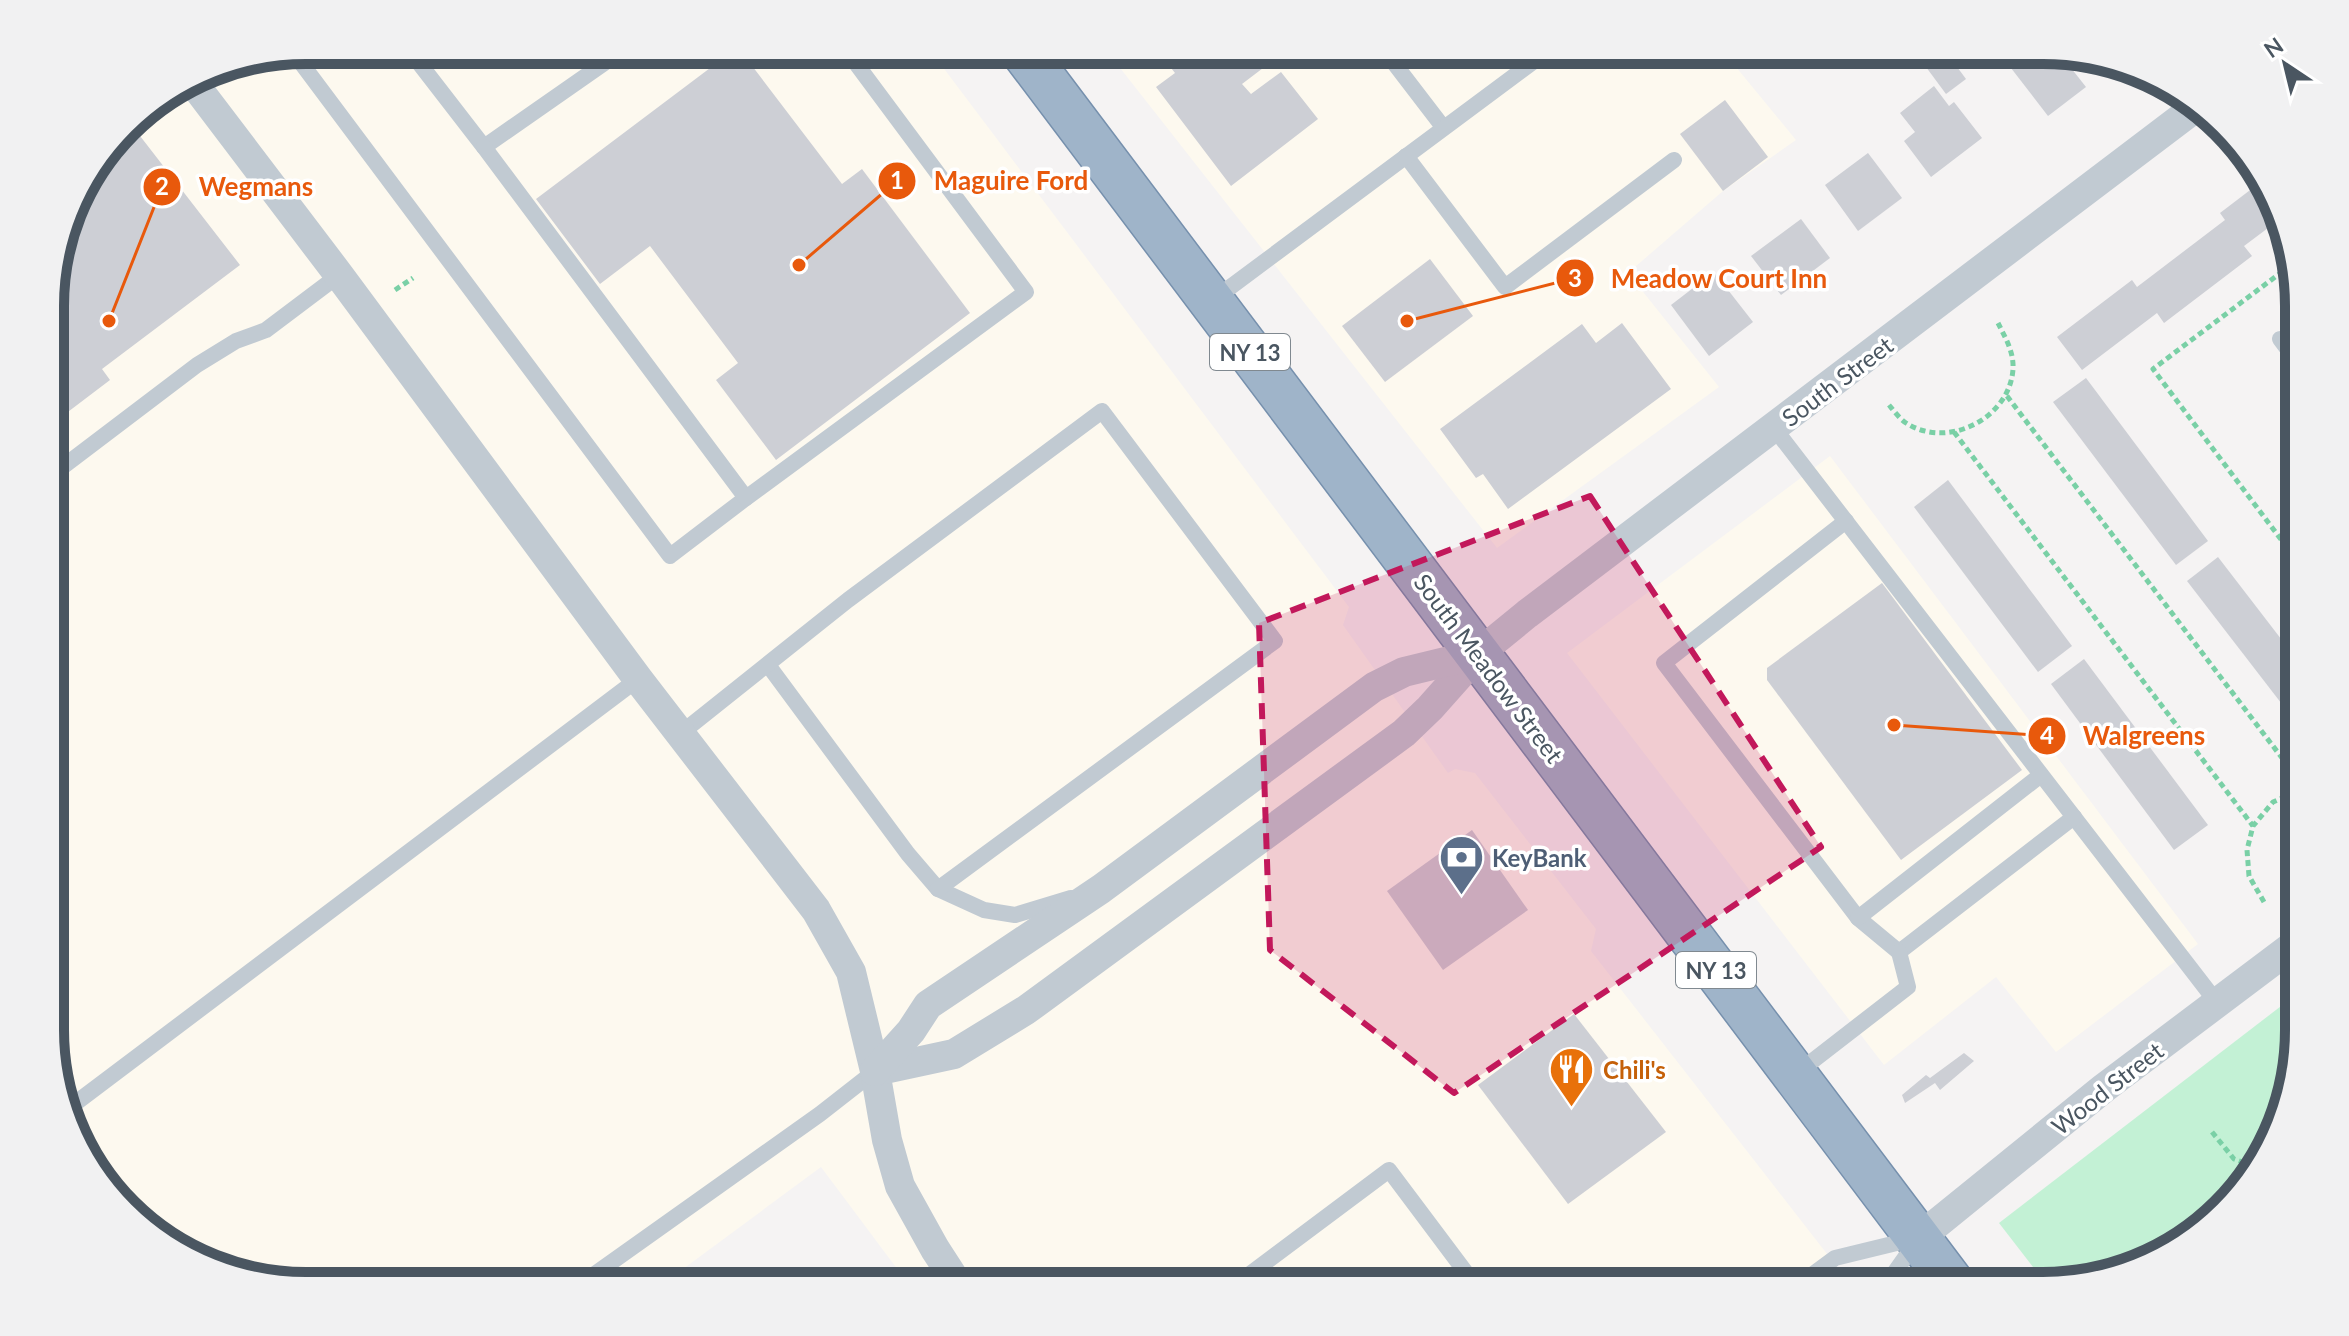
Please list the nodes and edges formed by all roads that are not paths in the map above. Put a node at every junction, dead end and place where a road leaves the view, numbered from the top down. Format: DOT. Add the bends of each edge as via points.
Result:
graph roads {
  1 [pos="1395,64"];
  2 [pos="1529,64"];
  3 [pos="303,65"];
  4 [pos="421,65"];
  5 [pos="602,65"];
  6 [pos="857,65"];
  7 [pos="1033,65"];
  8 [pos="198,89"];
  9 [pos="2188,113"];
  10 [pos="1443,127"];
  11 [pos="484,147"];
  12 [pos="1406,156"];
  13 [pos="1674,160"];
  14 [pos="339,275"];
  15 [pos="1212,301"];
  16 [pos="2280,339"];
  17 [pos="2284,344"];
  18 [pos="1774,428"];
  19 [pos="64,466"];
  20 [pos="746,498"];
  21 [pos="1846,521"];
  22 [pos="1478,654"];
  23 [pos="768,665"];
  24 [pos="638,679"];
  25 [pos="680,734"];
  26 [pos="2041,775"];
  27 [pos="2074,817"];
  28 [pos="938,889"];
  29 [pos="1101,889"];
  30 [pos="1858,918"];
  31 [pos="1899,952"];
  32 [pos="2284,953"];
  33 [pos="2218,1004"];
  34 [pos="875,1071"];
  35 [pos="1795,1074"];
  36 [pos="76,1103"];
  37 [pos="1919,1238"];
  38 [pos="1253,1271"];
  39 [pos="1465,1271"];
  40 [pos="1817,1271"];
  41 [pos="1896,1271"];
  42 [pos="1943,1271"];
  43 [pos="598,1272"];
  44 [pos="950,1272"];
  1 -- 10 [label="lane"];
  2 -- 10 [label="lane"];
  3 -- 20 [label="lane" via="670,556"];
  4 -- 11 [label="lane"];
  5 -- 11 [label="lane"];
  6 -- 20 [label="lane" via="1026,292"];
  7 -- 15 [label="highway, South Meadow Street / NY 13"];
  8 -- 14 [label="street"];
  9 -- 18 [label="street, South Street"];
  10 -- 12 [label="lane"];
  11 -- 20 [label="lane"];
  12 -- 13 [label="lane" via="1505,287"];
  12 -- 15 [label="lane"];
  14 -- 19 [label="lane" via="266,330 197,365"];
  14 -- 24 [label="street"];
  15 -- 22 [label="highway, South Meadow Street / NY 13"];
  16 -- 17 [label="lane"];
  18 -- 21 [label="lane"];
  18 -- 22 [label="street, South Street"];
  21 -- 26 [label="lane"];
  21 -- 30 [label="lane" via="1664,663"];
  22 -- 29 [label="street" via="1404,672 1374,687"];
  22 -- 34 [label="street, South Street" via="1404,733 1026,1010 954,1054"];
  22 -- 35 [label="highway, South Meadow Street / NY 13"];
  23 -- 25 [label="lane"];
  23 -- 28 [label="lane"];
  23 -- 28 [label="lane" via="1102,411 1275,641"];
  24 -- 25 [label="street"];
  24 -- 36 [label="lane"];
  25 -- 34 [label="street" via="816,910 851,972"];
  26 -- 27 [label="lane"];
  26 -- 30 [label="lane"];
  27 -- 31 [label="lane"];
  27 -- 33 [label="lane"];
  28 -- 29 [label="lane" via="984,910 1015,915"];
  29 -- 34 [label="street" via="928,1005"];
  30 -- 31 [label="lane"];
  31 -- 35 [label="lane" via="1908,987"];
  32 -- 33 [label="street, Wood Street"];
  33 -- 37 [label="street, Wood Street" via="2104,1088"];
  34 -- 43 [label="lane"];
  34 -- 44 [label="street" via="900,1186"];
  35 -- 37 [label="highway, South Meadow Street / NY 13"];
  37 -- 40 [label="lane" via="1835,1258"];
  37 -- 41 [label="lane"];
  37 -- 42 [label="highway, South Meadow Street / NY 13"];
  38 -- 39 [label="lane" via="1389,1170"];
}
